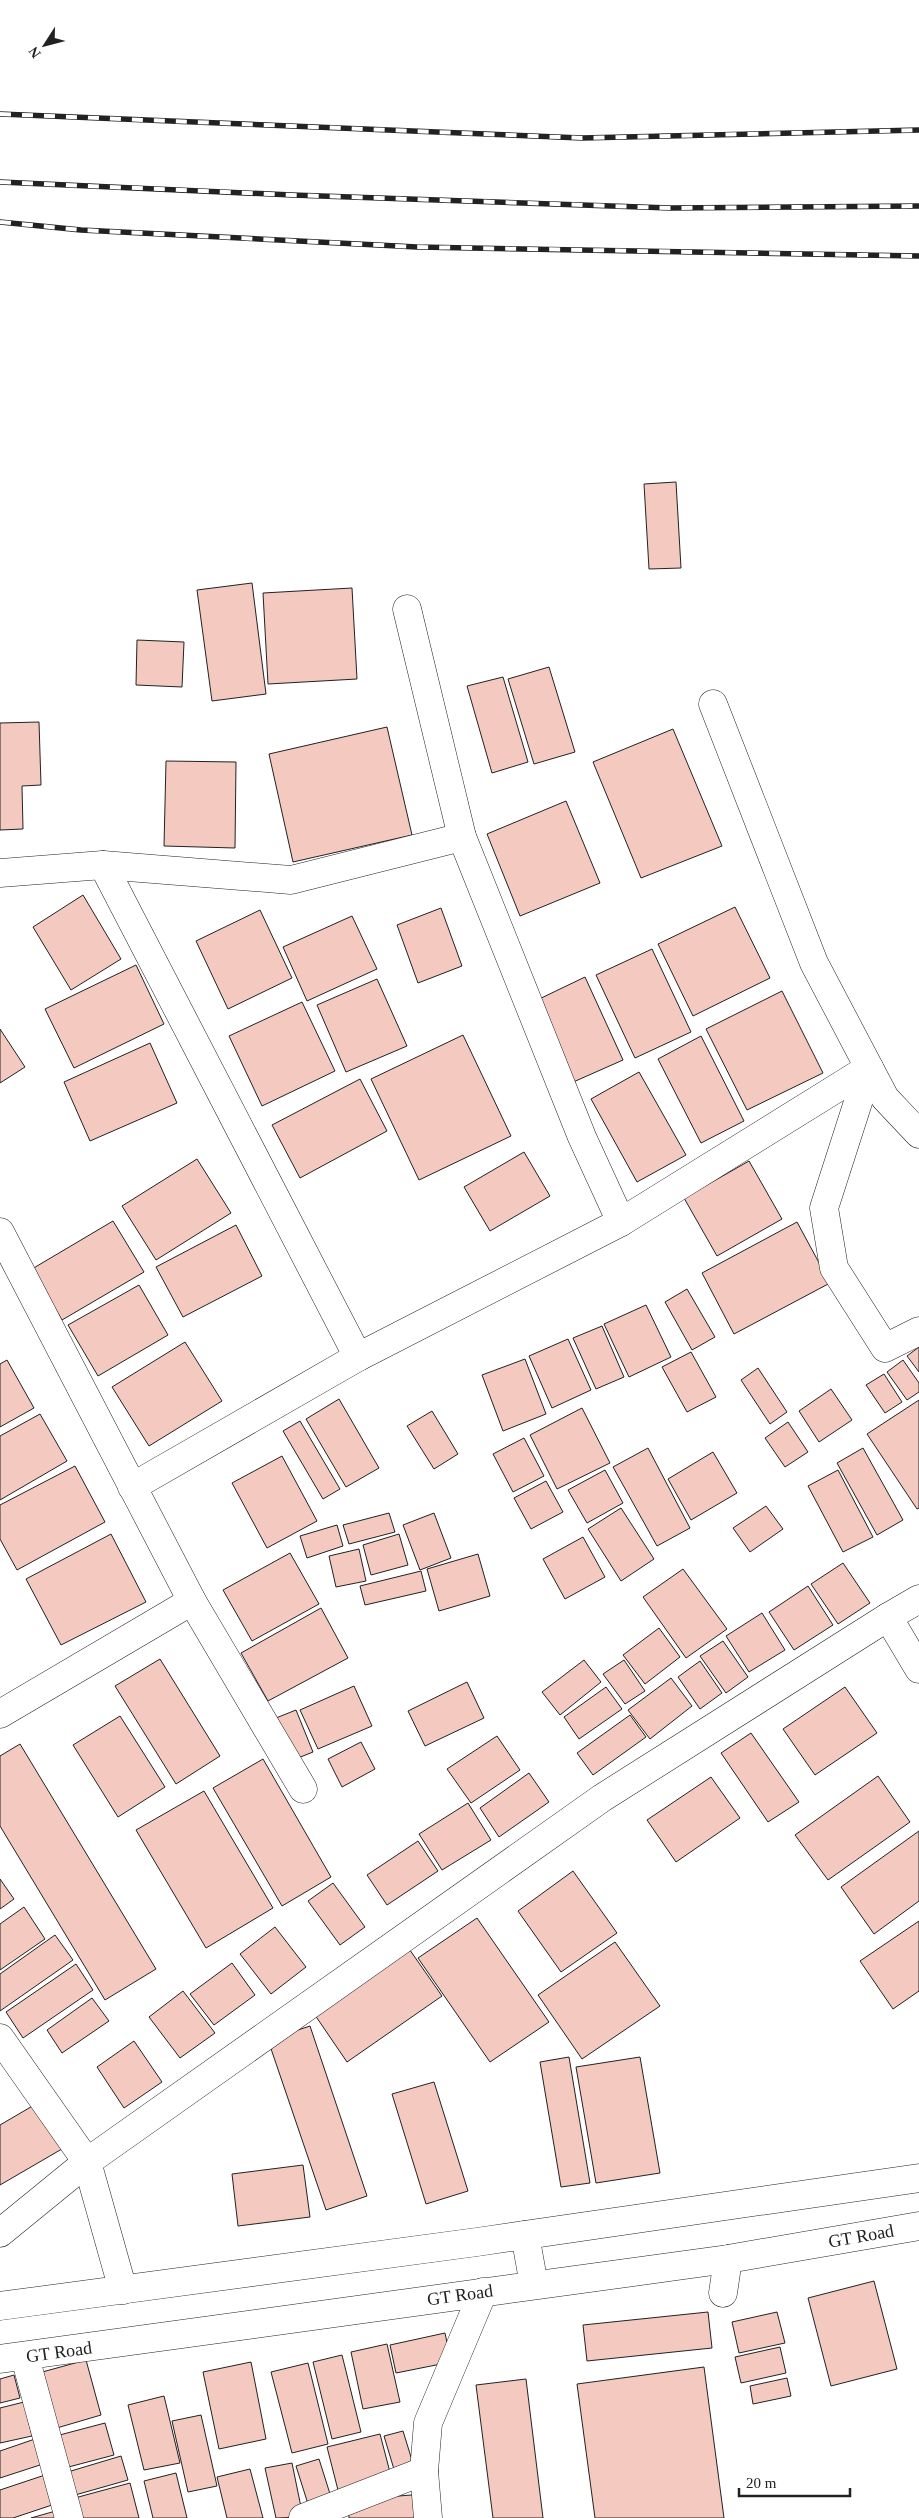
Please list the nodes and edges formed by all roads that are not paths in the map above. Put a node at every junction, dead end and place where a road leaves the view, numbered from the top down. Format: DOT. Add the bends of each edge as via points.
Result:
graph roads {
  1 [pos="407,610"];
  2 [pos="713,704"];
  3 [pos="462,837"];
  4 [pos="103,865"];
  5 [pos="0,872"];
  6 [pos="869,1068"];
  7 [pos="919,1134"];
  8 [pos="621,1222"];
  9 [pos="0,1232"];
  10 [pos="919,1331"];
  11 [pos="358,1357"];
  12 [pos="132,1487"];
  13 [pos="919,1598"];
  14 [pos="192,1601"];
  15 [pos="888,1617"];
  16 [pos="919,1669"];
  17 [pos="0,1714"];
  18 [pos="303,1789"];
  19 [pos="0,2038"];
  20 [pos="87,2162"];
  21 [pos="919,2178"];
  22 [pos="919,2226"];
  23 [pos="0,2232"];
  24 [pos="525,2235"];
  25 [pos="728,2259"];
  26 [pos="534,2285"];
  27 [pos="123,2290"];
  28 [pos="483,2292"];
  29 [pos="723,2293"];
  30 [pos="0,2306"];
  31 [pos="12,2358"];
  32 [pos="424,2471"];
  33 [pos="69,2518"];
  34 [pos="302,2518"];
  35 [pos="428,2518"];
  1 -- 3 [label="street"];
  2 -- 6 [label="street" via="814,963"];
  3 -- 4 [label="street" via="291,880"];
  3 -- 8 [label="street" via="582,1137"];
  4 -- 5 [label="street"];
  4 -- 11 [label="street"];
  6 -- 7 [label="street" via="885,1098"];
  6 -- 8 [label="street"];
  6 -- 10 [label="street" via="824,1208 834,1268 885,1348"];
  8 -- 11 [label="street"];
  9 -- 12 [label="street"];
  11 -- 12 [label="street"];
  12 -- 14 [label="street"];
  13 -- 15 [label="street"];
  14 -- 17 [label="street"];
  14 -- 18 [label="street"];
  15 -- 16 [label="street"];
  15 -- 20 [label="street" via="602,1798"];
  19 -- 20 [label="street"];
  20 -- 23 [label="street"];
  20 -- 27 [label="street"];
  21 -- 24 [label="street"];
  22 -- 25 [label="street, GT Road"];
  24 -- 26 [label="street"];
  24 -- 27 [label="street"];
  25 -- 26 [label="street, GT Road"];
  25 -- 29 [label="street"];
  26 -- 28 [label="street, GT Road"];
  27 -- 30 [label="street"];
  28 -- 31 [label="street, GT Road"];
  28 -- 32 [label="street" via="428,2423"];
  31 -- 33 [label="street"];
  32 -- 34 [label="street"];
  32 -- 35 [label="street"];
}
